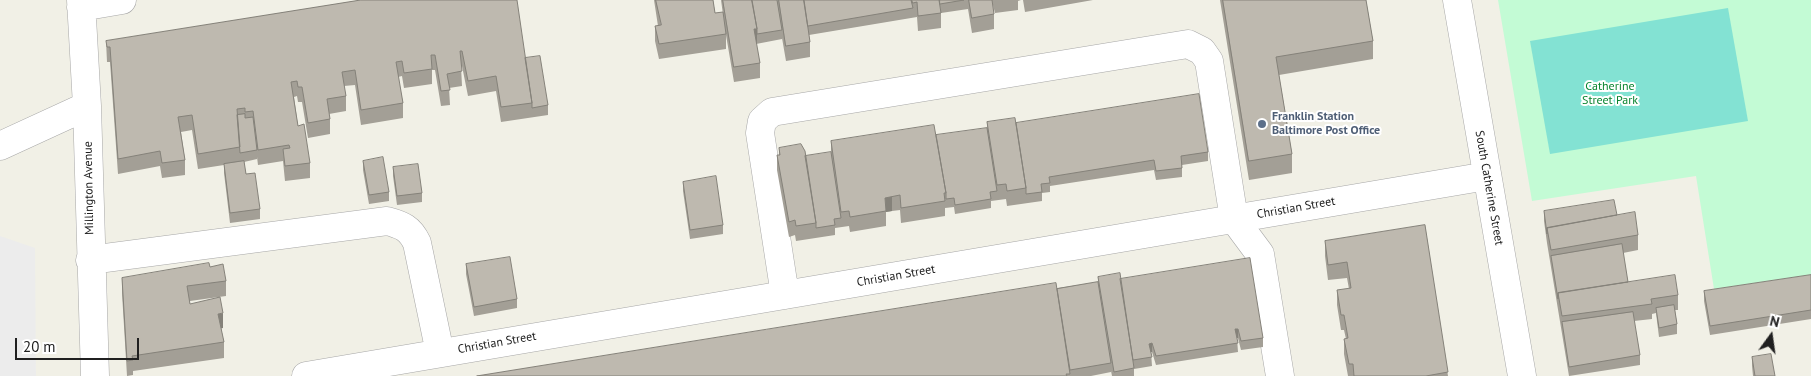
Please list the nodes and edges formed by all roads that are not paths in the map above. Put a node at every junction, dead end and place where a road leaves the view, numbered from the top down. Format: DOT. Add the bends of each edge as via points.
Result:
graph roads {
  1 [pos="122,0"];
  2 [pos="1457,0"];
  3 [pos="81,3"];
  4 [pos="88,106"];
  5 [pos="0,146"];
  6 [pos="1487,176"];
  7 [pos="1234,219"];
  8 [pos="90,260"];
  9 [pos="785,295"];
  10 [pos="440,353"];
  11 [pos="96,376"];
  12 [pos="306,376"];
  13 [pos="1280,376"];
  14 [pos="1522,376"];
  1 -- 3 [label="street"];
  2 -- 6 [label="street, South Catherine Street"];
  3 -- 4 [label="street, Millington Avenue"];
  4 -- 5 [label="street"];
  4 -- 8 [label="street, Millington Avenue"];
  6 -- 7 [label="street, Christian Street"];
  6 -- 14 [label="street, South Catherine Street"];
  7 -- 9 [label="street, Christian Street"];
  7 -- 9 [label="street" via="1209,61 1202,51 1188,44 772,112 762,121 760,133"];
  7 -- 13 [label="street" via="1260,254"];
  8 -- 10 [label="street" via="387,221 405,226 417,243"];
  8 -- 11 [label="street, Millington Avenue"];
  9 -- 10 [label="street, Christian Street"];
  10 -- 12 [label="street, Christian Street"];
}
